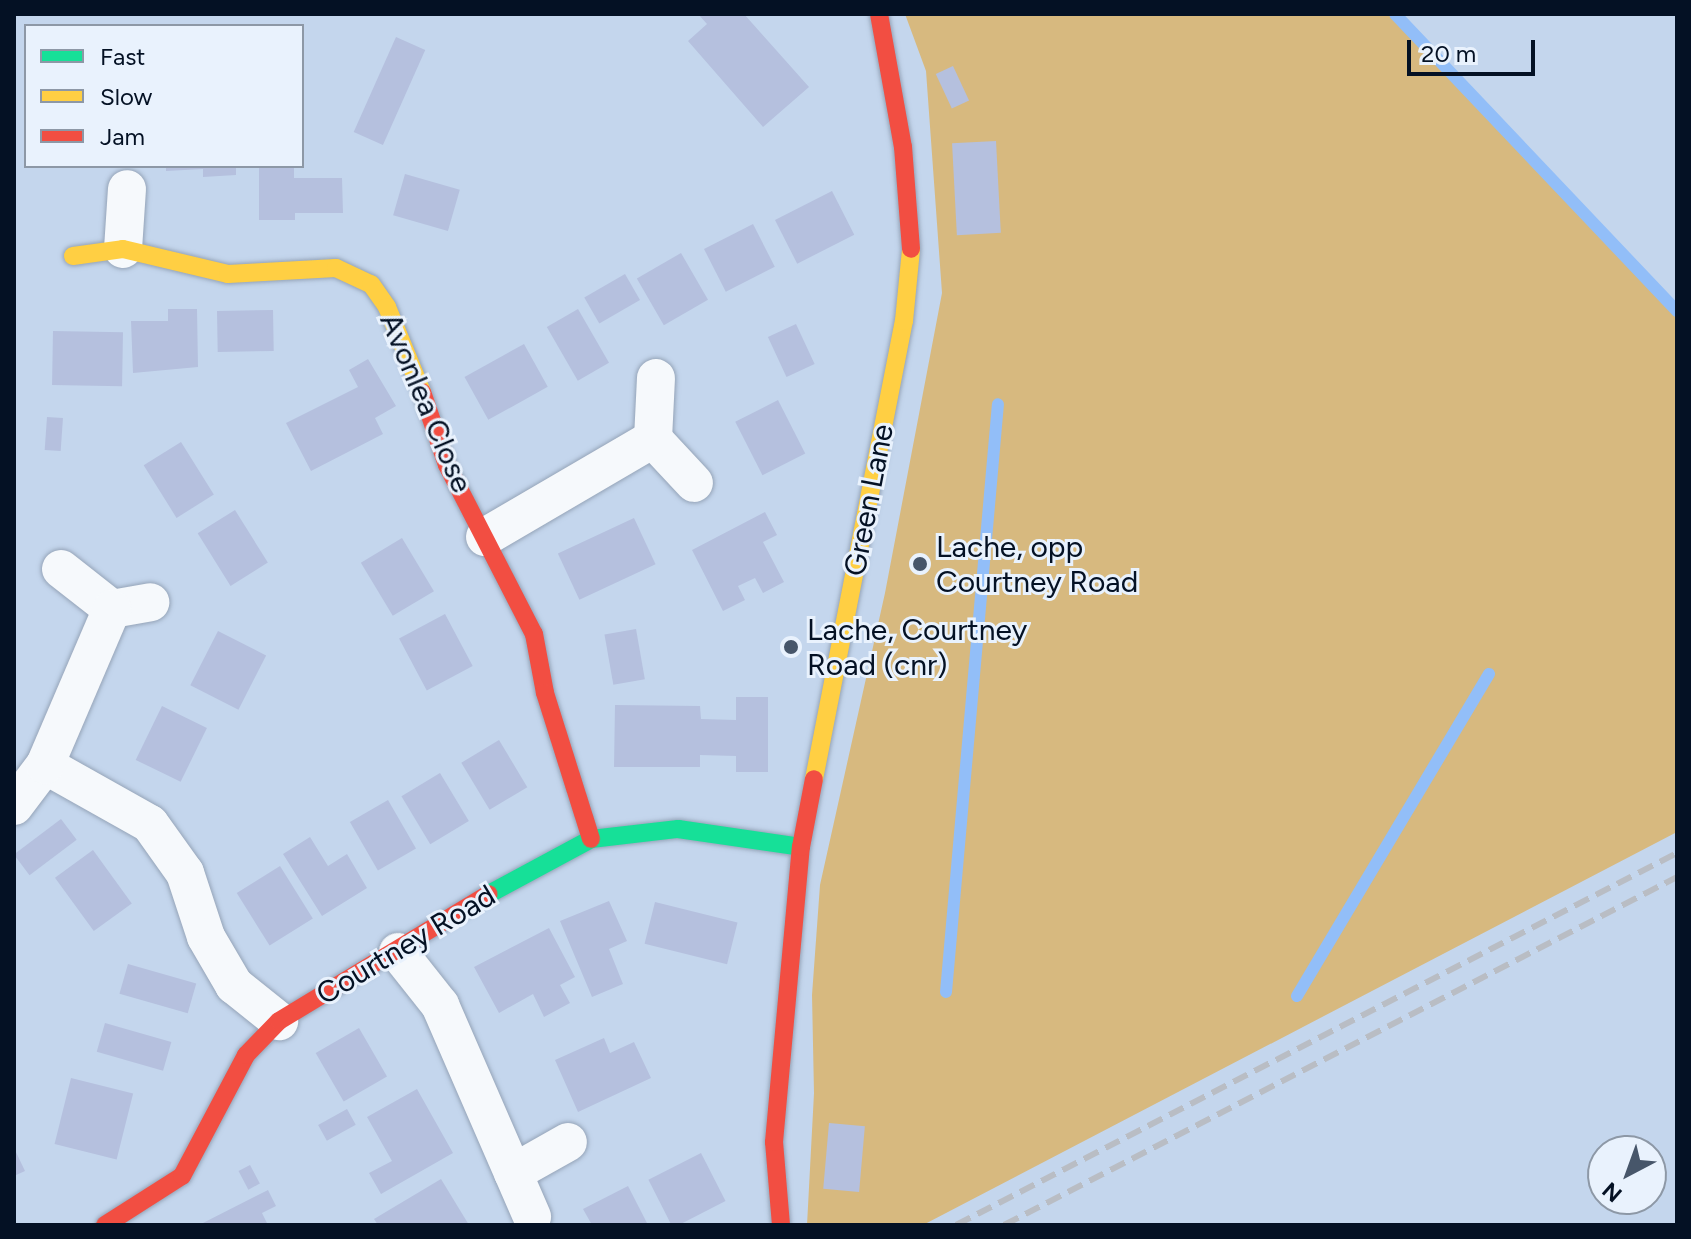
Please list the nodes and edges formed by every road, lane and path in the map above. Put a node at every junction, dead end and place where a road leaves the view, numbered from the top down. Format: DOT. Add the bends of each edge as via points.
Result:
graph roads {
  1 [pos="879,14"];
  2 [pos="127,189"];
  3 [pos="123,249"];
  4 [pos="73,256"];
  5 [pos="656,378"];
  6 [pos="653,439"];
  7 [pos="694,483"];
  8 [pos="485,537"];
  9 [pos="61,569"];
  10 [pos="150,602"];
  11 [pos="112,609"];
  12 [pos="45,765"];
  13 [pos="14,806"];
  14 [pos="591,839"];
  15 [pos="801,847"];
  16 [pos="398,952"];
  17 [pos="279,1021"];
  18 [pos="568,1142"];
  19 [pos="513,1173"];
  20 [pos="532,1217"];
  21 [pos="114,1224"];
  22 [pos="781,1225"];
  1 -- 15 [label="street, Green Lane" via="903,147 912,235 904,321"];
  2 -- 3 [label="street"];
  3 -- 4 [label="street, Avonlea Close"];
  3 -- 8 [label="street, Avonlea Close" via="228,274 336,268 371,284 387,307 447,465"];
  5 -- 6 [label="street"];
  6 -- 7 [label="street"];
  6 -- 8 [label="street"];
  8 -- 14 [label="street, Avonlea Close" via="534,634 545,693"];
  9 -- 11 [label="street"];
  10 -- 11 [label="street"];
  11 -- 12 [label="street"];
  12 -- 13 [label="street"];
  12 -- 17 [label="street" via="150,824 185,873 206,937 234,985"];
  14 -- 15 [label="street, Courtney Road" via="678,829"];
  14 -- 16 [label="street, Courtney Road" via="452,914"];
  15 -- 22 [label="street, Green Lane" via="774,1142"];
  16 -- 17 [label="street, Courtney Road"];
  16 -- 19 [label="street" via="440,1005"];
  17 -- 21 [label="street, Courtney Road" via="246,1055 182,1176"];
  18 -- 19 [label="street"];
  19 -- 20 [label="street"];
}
